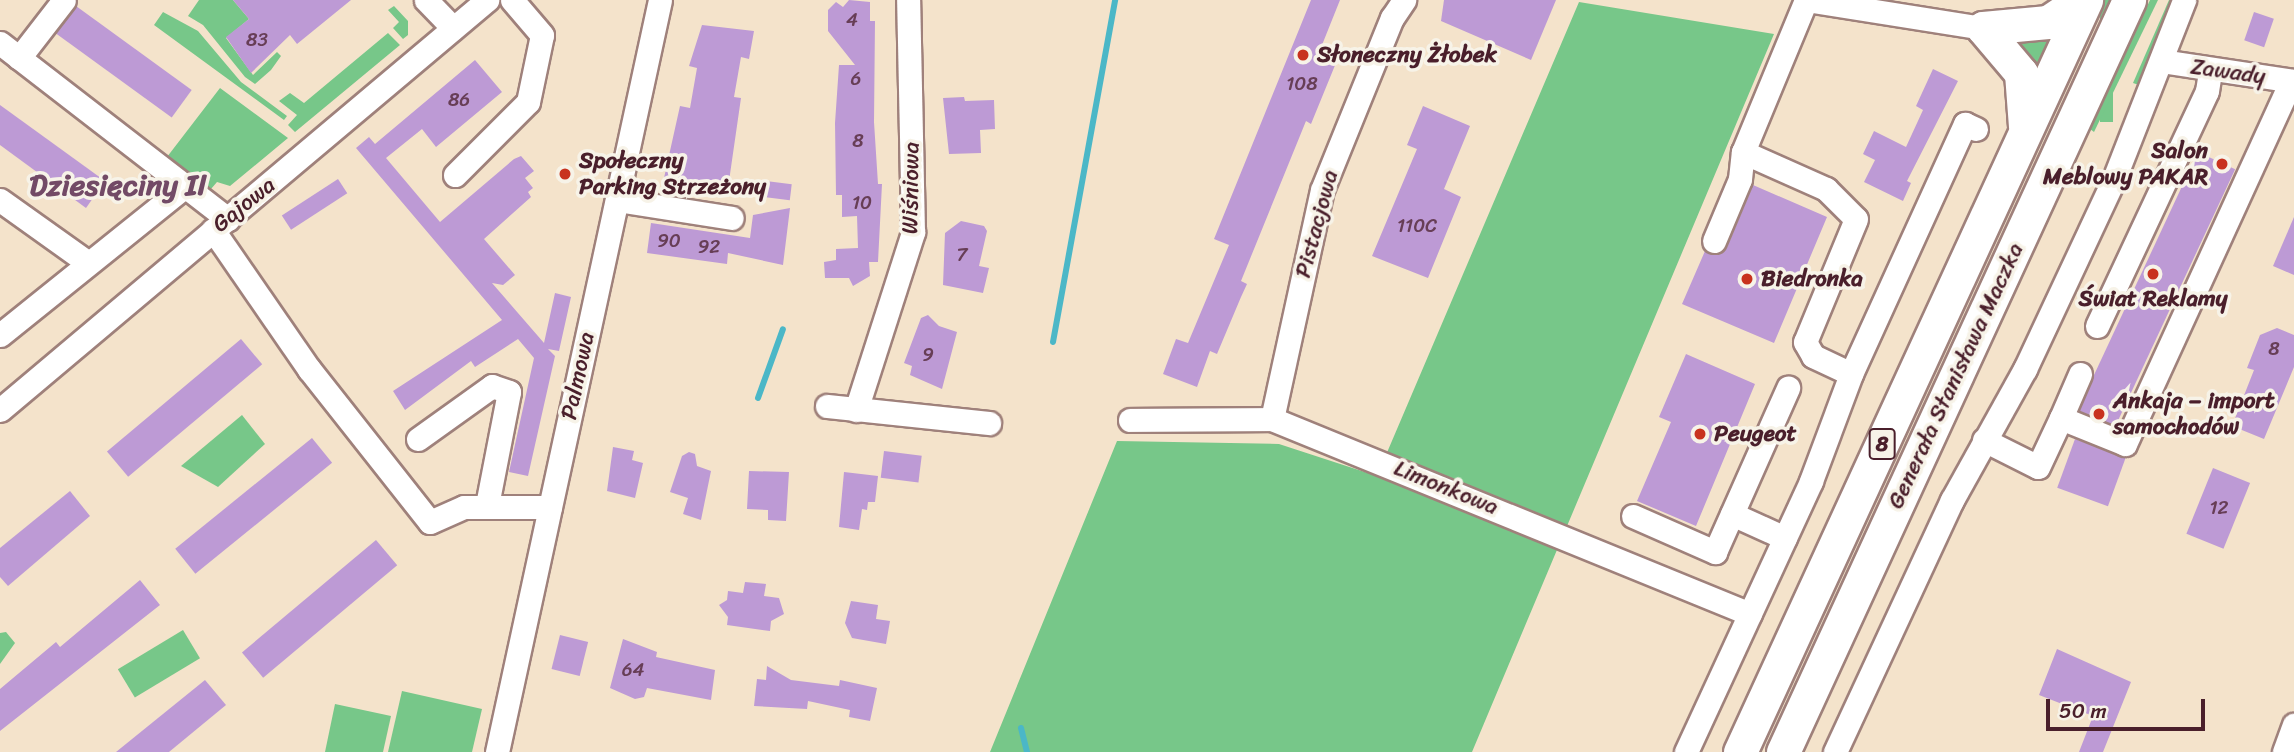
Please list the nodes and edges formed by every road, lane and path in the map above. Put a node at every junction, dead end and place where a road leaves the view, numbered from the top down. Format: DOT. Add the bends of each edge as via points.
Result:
graph roads {
  1 [pos="64,0"];
  2 [pos="426,0"];
  3 [pos="487,0"];
  4 [pos="512,0"];
  5 [pos="660,0"];
  6 [pos="908,0"];
  7 [pos="1404,0"];
  8 [pos="1806,0"];
  9 [pos="2081,0"];
  10 [pos="2086,0"];
  11 [pos="2129,0"];
  12 [pos="2184,0"];
  13 [pos="1835,2"];
  14 [pos="453,28"];
  15 [pos="1983,28"];
  16 [pos="0,43"];
  17 [pos="19,58"];
  18 [pos="2162,61"];
  19 [pos="2210,71"];
  20 [pos="2292,81"];
  21 [pos="1976,130"];
  22 [pos="2025,136"];
  23 [pos="1743,152"];
  24 [pos="455,175"];
  25 [pos="185,186"];
  26 [pos="0,200"];
  27 [pos="617,200"];
  28 [pos="732,218"];
  29 [pos="220,225"];
  30 [pos="1714,241"];
  31 [pos="87,262"];
  32 [pos="2097,326"];
  33 [pos="0,335"];
  34 [pos="1851,374"];
  35 [pos="2081,374"];
  36 [pos="1788,388"];
  37 [pos="827,406"];
  38 [pos="0,410"];
  39 [pos="856,410"];
  40 [pos="2061,418"];
  41 [pos="1272,419"];
  42 [pos="1130,420"];
  43 [pos="989,423"];
  44 [pos="418,439"];
  45 [pos="1984,440"];
  46 [pos="487,505"];
  47 [pos="550,508"];
  48 [pos="1732,514"];
  49 [pos="1633,516"];
  50 [pos="1785,538"];
  51 [pos="1750,614"];
  52 [pos="2294,725"];
  53 [pos="497,752"];
  54 [pos="1686,752"];
  55 [pos="1740,752"];
  56 [pos="1783,752"];
  57 [pos="1835,752"];
  58 [pos="2284,752"];
  1 -- 17 [label="street"];
  2 -- 14 [label="street"];
  3 -- 14 [label="street, Gajowa"];
  4 -- 24 [label="street" via="542,35 528,102"];
  5 -- 27 [label="street, Palmowa"];
  6 -- 39 [label="street, Wiśniowa" via="913,232"];
  7 -- 41 [label="street, Pistacjowa" via="1392,18 1322,190"];
  8 -- 13 [label="street"];
  8 -- 23 [label="street"];
  9 -- 15 [label="highway" via="2048,22"];
  10 -- 22 [label="highway, Generała Stanisława Maczka / 8"];
  11 -- 56 [label="highway, Generała Stanisława Maczka / 8"];
  12 -- 18 [label="street"];
  13 -- 15 [label="street"];
  14 -- 29 [label="street, Gajowa"];
  15 -- 22 [label="highway" via="2021,73"];
  16 -- 17 [label="street"];
  17 -- 25 [label="street"];
  18 -- 19 [label="street, Zawady"];
  18 -- 45 [label="street" via="2114,179 2025,369"];
  19 -- 20 [label="street, Zawady"];
  19 -- 32 [label="street" via="2207,91"];
  20 -- 40 [label="street" via="2125,444"];
  21 -- 34 [label="street" via="1965,124"];
  22 -- 55 [label="highway, Generała Stanisława Maczka / 8"];
  23 -- 30 [label="street" via="1741,178"];
  23 -- 34 [label="street" via="1826,189 1856,219 1805,342 1813,356"];
  25 -- 29 [label="street"];
  25 -- 31 [label="street"];
  26 -- 31 [label="street"];
  27 -- 28 [label="street"];
  27 -- 47 [label="street, Palmowa"];
  29 -- 38 [label="street, Gajowa"];
  29 -- 46 [label="street" via="309,369 430,522 464,507"];
  31 -- 33 [label="street"];
  34 -- 50 [label="street"];
  35 -- 40 [label="street"];
  36 -- 48 [label="street"];
  37 -- 39 [label="street"];
  39 -- 43 [label="street"];
  40 -- 45 [label="street" via="2038,467"];
  41 -- 42 [label="street, Limonkowa"];
  41 -- 51 [label="street, Limonkowa"];
  44 -- 46 [label="street" via="492,386 509,391"];
  45 -- 57 [label="street"];
  46 -- 47 [label="street"];
  47 -- 53 [label="street, Palmowa"];
  48 -- 49 [label="street" via="1715,552"];
  48 -- 50 [label="street"];
  50 -- 51 [label="street"];
  51 -- 54 [label="street"];
  52 -- 58 [label="street"];
}
